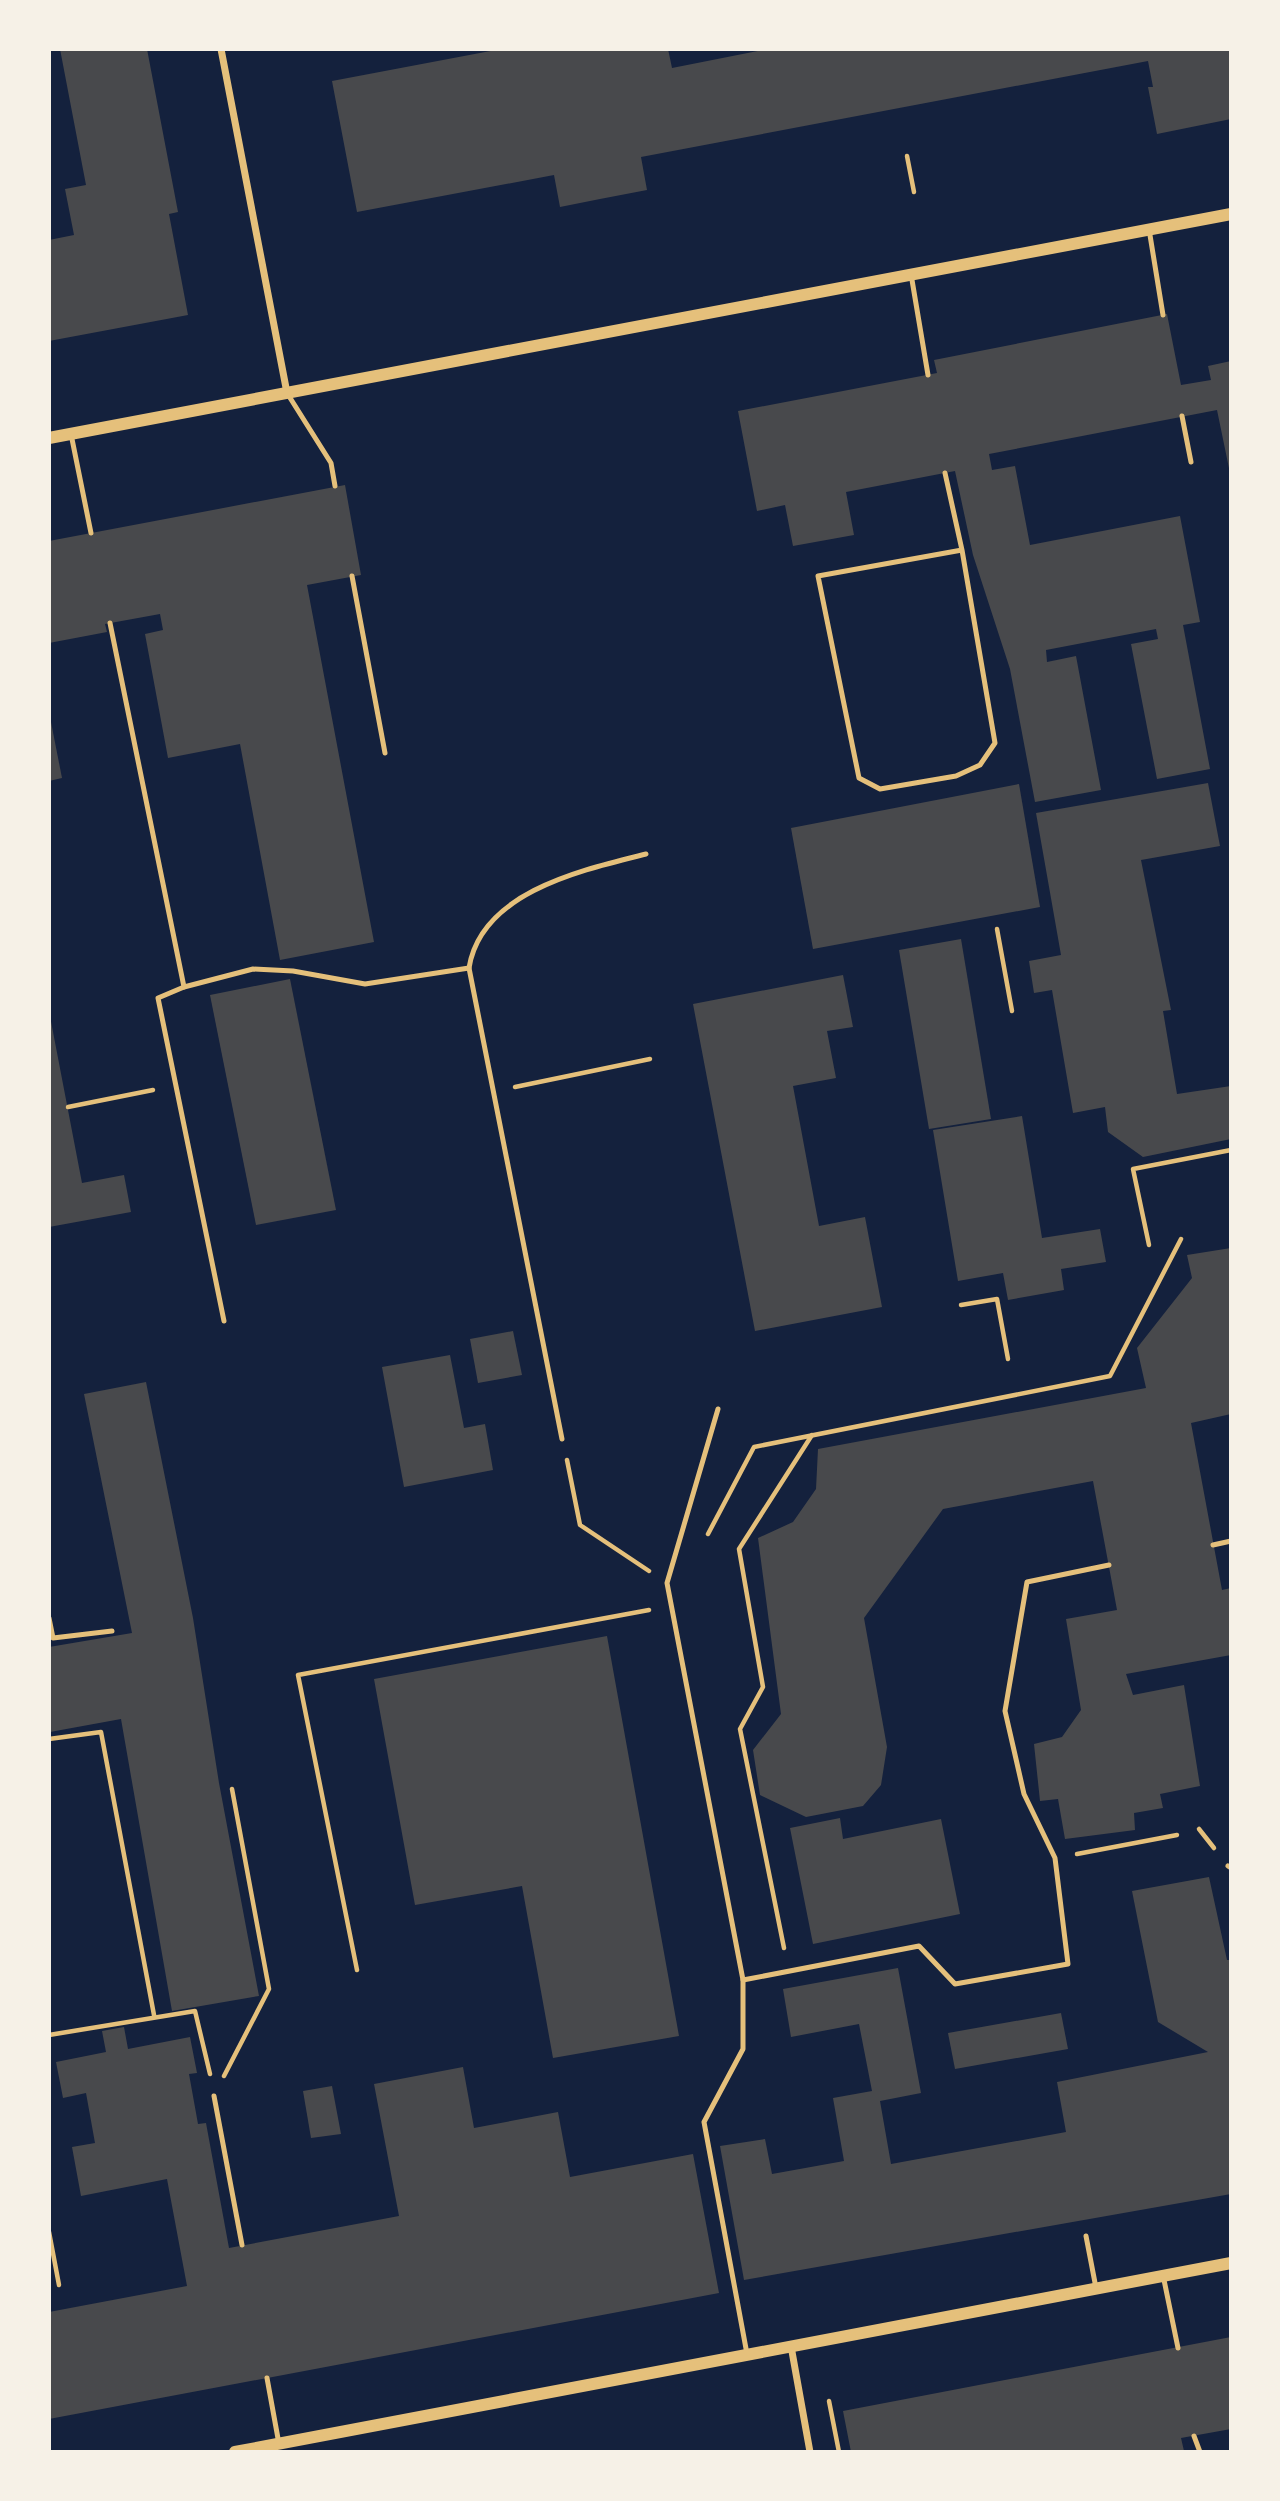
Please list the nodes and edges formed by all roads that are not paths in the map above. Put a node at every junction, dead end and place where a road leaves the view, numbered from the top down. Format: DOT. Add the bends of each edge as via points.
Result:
graph roads {
  1 [pos="221,49"];
  2 [pos="1231,214"];
  3 [pos="1149,229"];
  4 [pos="911,274"];
  5 [pos="1163,315"];
  6 [pos="928,375"];
  7 [pos="287,393"];
  8 [pos="1182,416"];
  9 [pos="71,434"];
  10 [pos="49,438"];
  11 [pos="1191,462"];
  12 [pos="945,473"];
  13 [pos="335,486"];
  14 [pos="91,533"];
  15 [pos="962,550"];
  16 [pos="352,576"];
  17 [pos="110,623"];
  18 [pos="385,753"];
  19 [pos="646,854"];
  20 [pos="469,968"];
  21 [pos="184,987"];
  22 [pos="224,1321"];
  23 [pos="718,1409"];
  24 [pos="562,1439"];
  25 [pos="1231,1541"];
  26 [pos="1213,1545"];
  27 [pos="1109,1564"];
  28 [pos="49,1618"];
  29 [pos="112,1632"];
  30 [pos="743,1979"];
  31 [pos="214,2096"];
  32 [pos="1086,2236"];
  33 [pos="242,2245"];
  34 [pos="1231,2263"];
  35 [pos="1163,2275"];
  36 [pos="1097,2288"];
  37 [pos="790,2345"];
  38 [pos="1178,2348"];
  39 [pos="747,2354"];
  40 [pos="267,2378"];
  41 [pos="1195,2436"];
  42 [pos="279,2444"];
  43 [pos="235,2452"];
  44 [pos="810,2452"];
  45 [pos="1200,2452"];
  1 -- 7 [label="street"];
  2 -- 3 [label="street"];
  3 -- 4 [label="street"];
  3 -- 5 [label="lane"];
  4 -- 6 [label="lane"];
  4 -- 7 [label="street"];
  7 -- 9 [label="street"];
  7 -- 13 [label="lane" via="331,463"];
  8 -- 11 [label="lane"];
  9 -- 10 [label="street"];
  9 -- 14 [label="lane"];
  12 -- 15 [label="lane"];
  15 -- 15 [label="lane" via="995,743 980,765 956,776 880,789 859,778 818,576"];
  16 -- 18 [label="lane"];
  17 -- 21 [label="lane"];
  19 -- 20 [label="lane" via="557,880 514,903 481,931"];
  20 -- 21 [label="lane" via="365,984 253,969"];
  20 -- 24 [label="lane"];
  21 -- 22 [label="lane" via="158,998"];
  23 -- 30 [label="lane" via="667,1583"];
  25 -- 26 [label="lane"];
  27 -- 30 [label="lane" via="1027,1582 1005,1711 1024,1794 1055,1858 1068,1964 955,1984 919,1946"];
  28 -- 29 [label="lane" via="53,1638"];
  30 -- 39 [label="lane" via="743,2049 704,2122"];
  31 -- 33 [label="lane"];
  32 -- 36 [label="lane"];
  34 -- 35 [label="street"];
  35 -- 36 [label="street"];
  35 -- 38 [label="lane"];
  36 -- 37 [label="street"];
  37 -- 39 [label="street"];
  37 -- 44 [label="street"];
  39 -- 42 [label="street"];
  40 -- 42 [label="lane"];
  41 -- 45 [label="lane"];
  42 -- 43 [label="street"];
}
